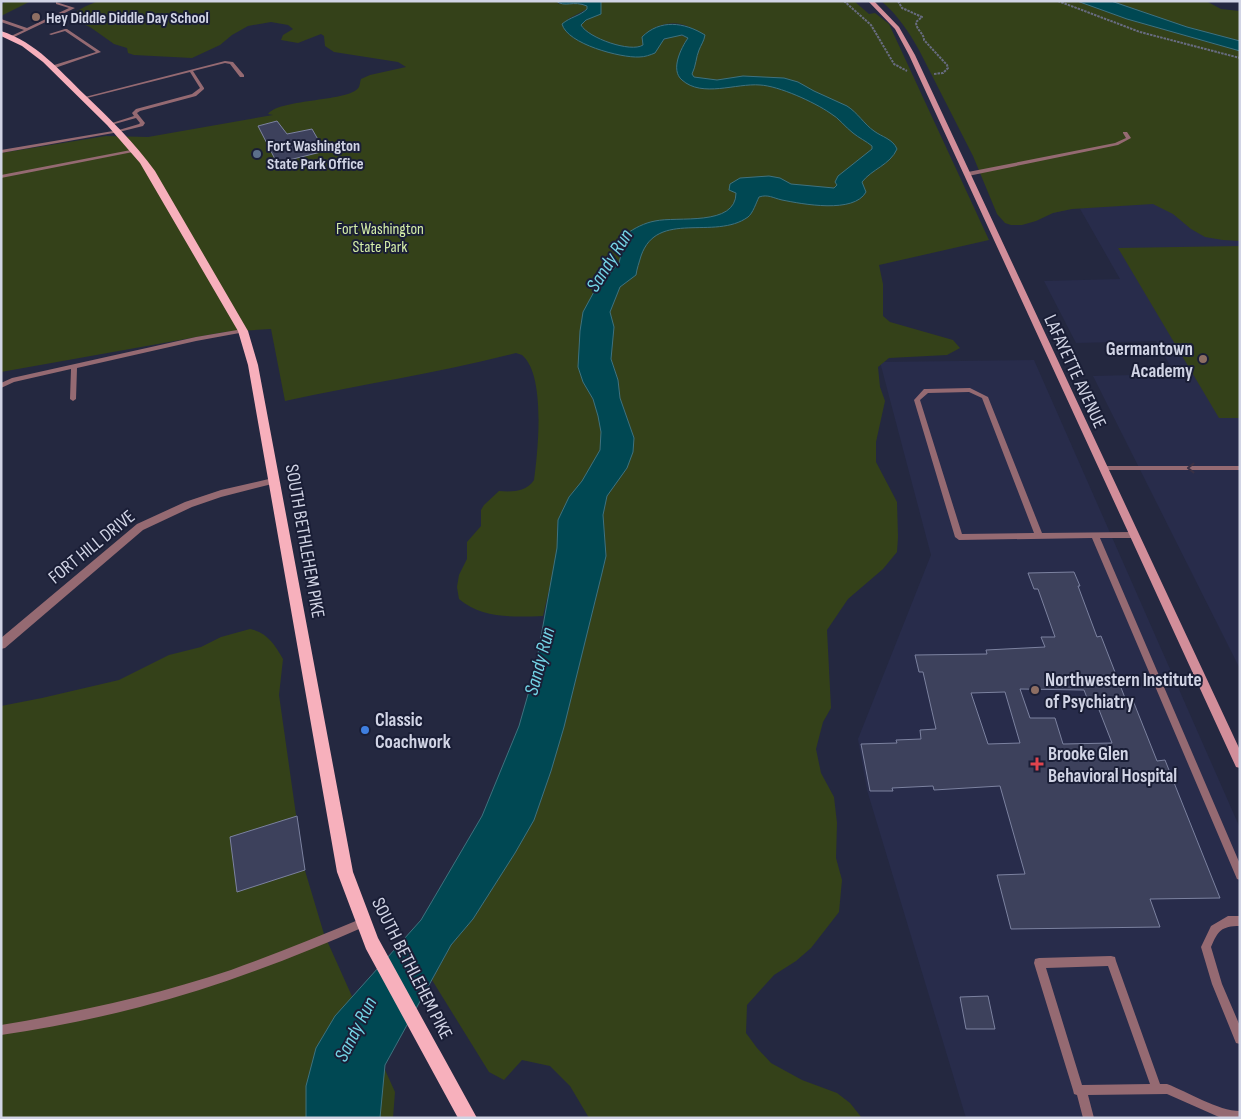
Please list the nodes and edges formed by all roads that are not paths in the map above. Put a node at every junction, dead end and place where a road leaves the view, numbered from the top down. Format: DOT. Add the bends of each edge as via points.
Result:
graph roads {
  1 [pos="871,1"];
  2 [pos="57,3"];
  3 [pos="1,20"];
  4 [pos="28,30"];
  5 [pos="51,34"];
  6 [pos="7,35"];
  7 [pos="53,67"];
  8 [pos="192,71"];
  9 [pos="242,76"];
  10 [pos="83,98"];
  11 [pos="137,116"];
  12 [pos="115,128"];
  13 [pos="1126,133"];
  14 [pos="136,150"];
  15 [pos="1,152"];
  16 [pos="968,174"];
  17 [pos="1,177"];
  18 [pos="243,330"];
  19 [pos="74,366"];
  20 [pos="1,386"];
  21 [pos="73,399"];
  22 [pos="1103,468"];
  23 [pos="1240,468"];
  24 [pos="273,481"];
  25 [pos="1133,535"];
  26 [pos="1039,536"];
  27 [pos="1094,536"];
  28 [pos="1,645"];
  29 [pos="1240,763"];
  30 [pos="1240,876"];
  31 [pos="1240,921"];
  32 [pos="363,923"];
  33 [pos="1,1030"];
  34 [pos="1240,1039"];
  35 [pos="1157,1089"];
  36 [pos="1081,1091"];
  37 [pos="1240,1116"];
  38 [pos="468,1118"];
  39 [pos="1089,1118"];
  1 -- 16 [label="main road, LAFAYETTE AVENUE" via="903,36"];
  2 -- 4 [label="lane" via="74,8"];
  3 -- 4 [label="lane"];
  4 -- 6 [label="lane"];
  5 -- 7 [label="lane" via="66,30 99,52"];
  6 -- 7 [label="main road, SOUTH BETHLEHEM PIKE"];
  7 -- 10 [label="main road, SOUTH BETHLEHEM PIKE"];
  8 -- 9 [label="lane" via="225,62 231,63"];
  8 -- 10 [label="lane"];
  8 -- 11 [label="lane" via="202,88 194,95 138,110 134,113"];
  10 -- 12 [label="main road, SOUTH BETHLEHEM PIKE"];
  11 -- 12 [label="lane"];
  11 -- 12 [label="lane" via="143,122 141,125"];
  12 -- 14 [label="main road, SOUTH BETHLEHEM PIKE"];
  12 -- 15 [label="lane"];
  13 -- 16 [label="lane" via="1129,138 1116,144"];
  14 -- 17 [label="lane"];
  14 -- 18 [label="main road, SOUTH BETHLEHEM PIKE"];
  16 -- 22 [label="main road, LAFAYETTE AVENUE"];
  18 -- 19 [label="lane"];
  18 -- 24 [label="main road, SOUTH BETHLEHEM PIKE" via="253,365"];
  19 -- 20 [label="lane" via="12,380"];
  19 -- 21 [label="lane"];
  23 -- 22 [label="lane, one-way"];
  22 -- 25 [label="main road, LAFAYETTE AVENUE"];
  24 -- 28 [label="street, FORT HILL DRIVE" via="191,502 140,527"];
  24 -- 32 [label="main road, SOUTH BETHLEHEM PIKE" via="345,872"];
  25 -- 27 [label="lane"];
  25 -- 29 [label="main road, LAFAYETTE AVENUE"];
  26 -- 26 [label="lane" via="959,537 917,400 926,391 970,390 985,397"];
  26 -- 27 [label="lane"];
  27 -- 30 [label="lane"];
  31 -- 34 [label="lane" via="1228,921 1214,929 1206,947 1217,984"];
  32 -- 33 [label="lane" via="271,961 115,1010"];
  32 -- 38 [label="main road, SOUTH BETHLEHEM PIKE"];
  35 -- 36 [label="lane"];
  35 -- 36 [label="lane" via="1111,961 1039,963 1078,1090"];
  35 -- 37 [label="lane" via="1167,1089 1219,1112"];
  36 -- 39 [label="lane"];
}
